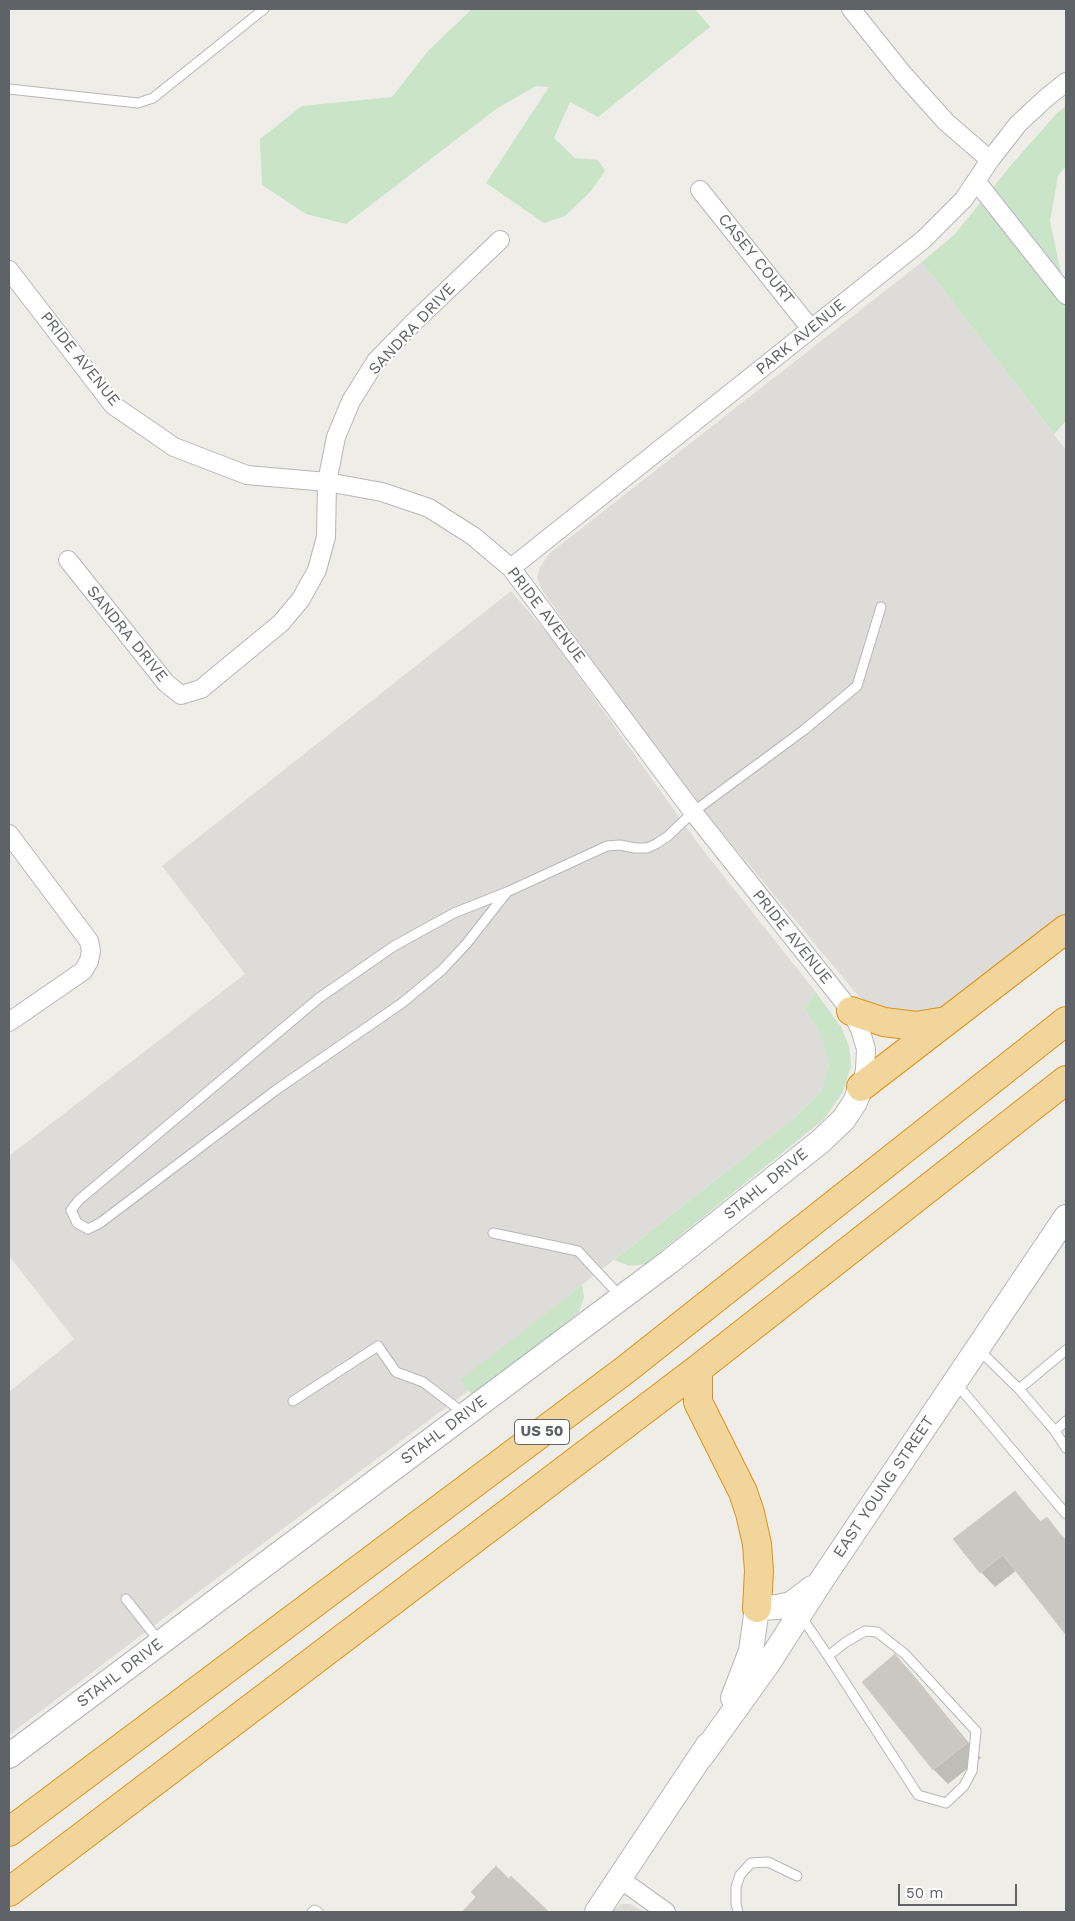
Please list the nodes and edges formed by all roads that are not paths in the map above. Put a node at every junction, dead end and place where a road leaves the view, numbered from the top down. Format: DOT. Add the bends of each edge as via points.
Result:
graph roads {
  1 [pos="264,9"];
  2 [pos="851,9"];
  3 [pos="1066,82"];
  4 [pos="9,89"];
  5 [pos="990,160"];
  6 [pos="976,181"];
  7 [pos="700,190"];
  8 [pos="500,240"];
  9 [pos="11,276"];
  10 [pos="1066,294"];
  11 [pos="811,329"];
  12 [pos="327,482"];
  13 [pos="68,560"];
  14 [pos="511,568"];
  15 [pos="881,607"];
  16 [pos="693,812"];
  17 [pos="9,834"];
  18 [pos="507,892"];
  19 [pos="1066,929"];
  20 [pos="851,1011"];
  21 [pos="947,1020"];
  22 [pos="1066,1021"];
  23 [pos="9,1022"];
  24 [pos="1066,1080"];
  25 [pos="861,1087"];
  26 [pos="1066,1217"];
  27 [pos="493,1233"];
  28 [pos="621,1298"];
  29 [pos="977,1349"];
  30 [pos="1066,1350"];
  31 [pos="698,1369"];
  32 [pos="955,1382"];
  33 [pos="1019,1389"];
  34 [pos="293,1401"];
  35 [pos="465,1414"];
  36 [pos="1066,1421"];
  37 [pos="1055,1431"];
  38 [pos="1066,1448"];
  39 [pos="1066,1514"];
  40 [pos="821,1581"];
  41 [pos="126,1599"];
  42 [pos="757,1608"];
  43 [pos="800,1613"];
  44 [pos="160,1642"];
  45 [pos="828,1656"];
  46 [pos="9,1756"];
  47 [pos="701,1757"];
  48 [pos="9,1832"];
  49 [pos="797,1876"];
  50 [pos="620,1878"];
  51 [pos="9,1892"];
  52 [pos="312,1912"];
  53 [pos="318,1912"];
  54 [pos="597,1912"];
  55 [pos="666,1912"];
  56 [pos="738,1912"];
  1 -- 4 [label="lane" via="153,98 138,103"];
  2 -- 5 [label="street" via="946,122"];
  3 -- 5 [label="street, PARK AVENUE" via="1018,124"];
  5 -- 6 [label="street, PARK AVENUE"];
  6 -- 10 [label="street"];
  6 -- 11 [label="street, PARK AVENUE" via="964,199 924,239"];
  7 -- 11 [label="street, CASEY COURT"];
  8 -- 12 [label="street, SANDRA DRIVE" via="376,361 351,401 336,437"];
  9 -- 12 [label="street, PRIDE AVENUE" via="113,405 174,447 247,475"];
  11 -- 14 [label="street, PARK AVENUE"];
  12 -- 13 [label="street, SANDRA DRIVE" via="326,537 318,570 301,599 281,623 201,690 181,695 166,683"];
  12 -- 14 [label="street, PRIDE AVENUE" via="382,492 429,508 473,536"];
  14 -- 16 [label="street, PRIDE AVENUE"];
  15 -- 16 [label="lane" via="857,686 804,730"];
  16 -- 18 [label="lane" via="647,848 607,846"];
  16 -- 20 [label="street, PRIDE AVENUE"];
  17 -- 23 [label="street" via="90,941 91,951 83,971"];
  18 -- 18 [label="lane" via="454,913 394,946 319,998 78,1200 71,1210 76,1223 88,1228 100,1223 276,1090 402,1003 442,970"];
  19 -- 21 [label="highway"];
  20 -- 21 [label="highway" via="884,1022 916,1026"];
  20 -- 25 [label="street, PRIDE AVENUE" via="866,1049"];
  21 -- 25 [label="highway"];
  22 -- 48 [label="highway, US 50" via="625,1370"];
  24 -- 31 [label="highway, US 50"];
  25 -- 28 [label="main road, STAHL DRIVE" via="844,1119 820,1141"];
  26 -- 29 [label="main road, EAST YOUNG STREET"];
  27 -- 28 [label="lane" via="578,1252"];
  28 -- 35 [label="main road, STAHL DRIVE"];
  29 -- 32 [label="main road, EAST YOUNG STREET"];
  29 -- 33 [label="lane"];
  30 -- 33 [label="lane"];
  31 -- 42 [label="highway" via="698,1402 743,1492 750,1513 760,1571"];
  31 -- 51 [label="highway, US 50"];
  32 -- 39 [label="lane"];
  32 -- 40 [label="main road, EAST YOUNG STREET"];
  33 -- 37 [label="lane"];
  34 -- 35 [label="lane" via="378,1346 396,1372 423,1382"];
  35 -- 44 [label="main road, STAHL DRIVE"];
  36 -- 37 [label="lane"];
  37 -- 38 [label="lane"];
  40 -- 42 [label="main road" via="791,1604"];
  40 -- 43 [label="main road, EAST YOUNG STREET"];
  41 -- 44 [label="lane"];
  42 -- 47 [label="main road, EAST YOUNG STREET" via="751,1651 735,1694"];
  43 -- 45 [label="lane"];
  43 -- 47 [label="main road, EAST YOUNG STREET"];
  44 -- 46 [label="main road, STAHL DRIVE"];
  45 -- 45 [label="lane" via="918,1795 946,1803 964,1786 972,1771 976,1731 905,1654 876,1632 865,1631"];
  47 -- 50 [label="main road, EAST YOUNG STREET"];
  49 -- 56 [label="lane" via="768,1862 751,1863 740,1875 736,1887"];
  50 -- 54 [label="main road, EAST YOUNG STREET"];
  50 -- 55 [label="street"];
  52 -- 53 [label="lane"];
}
